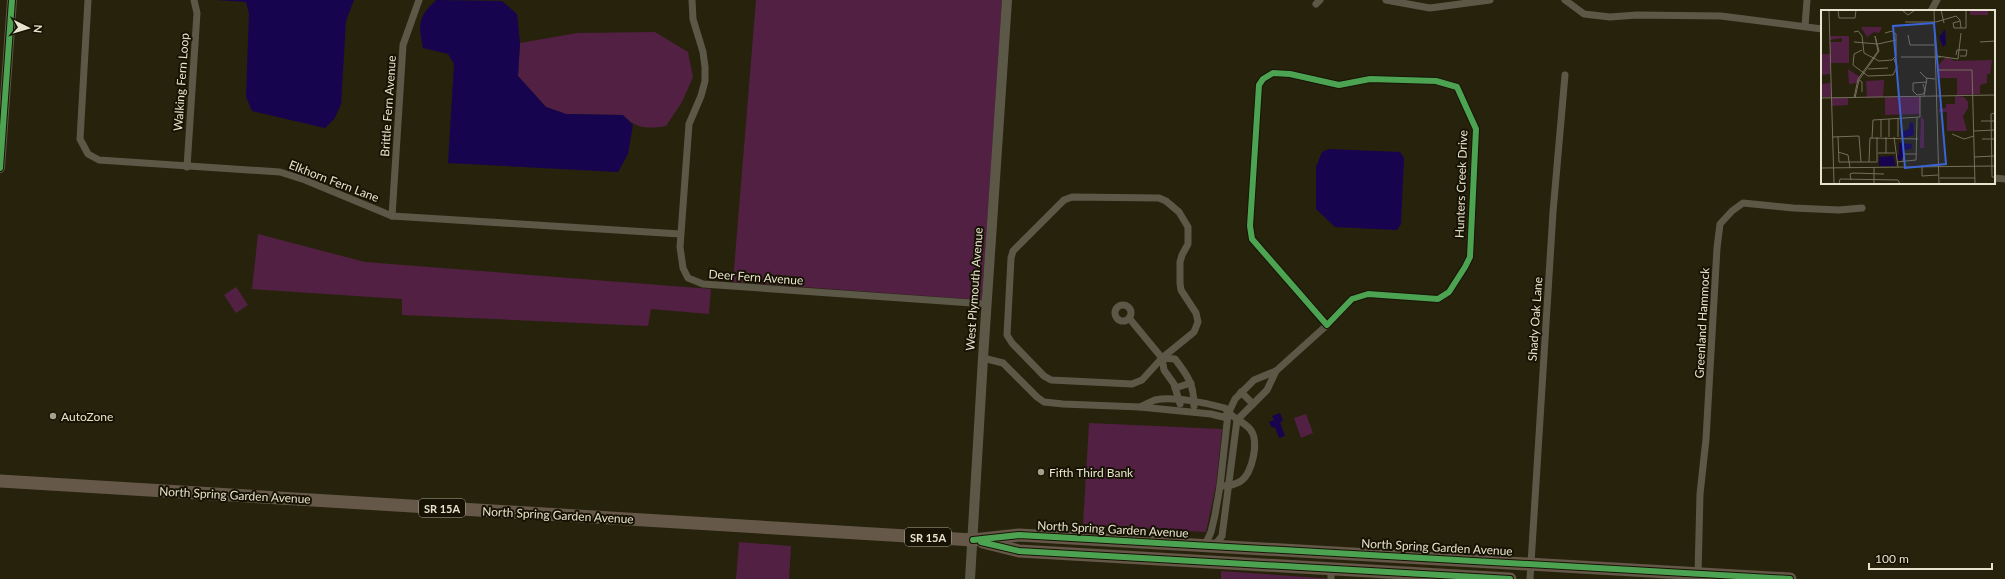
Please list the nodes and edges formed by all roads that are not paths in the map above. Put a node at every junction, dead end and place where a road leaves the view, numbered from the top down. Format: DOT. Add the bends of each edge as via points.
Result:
graph roads {
  1 [pos="12,0"];
  2 [pos="88,0"];
  3 [pos="194,0"];
  4 [pos="419,0"];
  5 [pos="692,0"];
  6 [pos="1007,0"];
  7 [pos="1386,0"];
  8 [pos="1490,0"];
  9 [pos="1565,0"];
  10 [pos="1807,0"];
  11 [pos="1937,0"];
  12 [pos="1932,10"];
  13 [pos="1805,26"];
  14 [pos="1821,29"];
  15 [pos="1565,75"];
  16 [pos="187,167"];
  17 [pos="0,168"];
  18 [pos="1995,178"];
  19 [pos="2005,179"];
  20 [pos="1862,208"];
  21 [pos="392,216"];
  22 [pos="680,234"];
  23 [pos="986,304"];
  24 [pos="1130,318"];
  25 [pos="1327,326"];
  26 [pos="983,358"];
  27 [pos="1162,358"];
  28 [pos="1276,371"];
  29 [pos="1191,383"];
  30 [pos="1175,388"];
  31 [pos="1241,392"];
  32 [pos="1180,401"];
  33 [pos="1194,402"];
  34 [pos="1253,404"];
  35 [pos="1140,407"];
  36 [pos="1180,411"];
  37 [pos="1194,412"];
  38 [pos="1228,414"];
  39 [pos="1237,420"];
  40 [pos="0,481"];
  41 [pos="1220,486"];
  42 [pos="1230,486"];
  43 [pos="973,540"];
  44 [pos="1209,546"];
  45 [pos="1240,548"];
  46 [pos="1188,561"];
  47 [pos="1212,562"];
  48 [pos="1531,564"];
  49 [pos="1331,574"];
  50 [pos="1698,574"];
  51 [pos="970,579"];
  52 [pos="1510,579"];
  53 [pos="1530,579"];
  54 [pos="1790,579"];
  1 -- 17 [label="street"];
  2 -- 16 [label="street, Elkhorn Fern Lane" via="80,132 84,148 88,154 99,160"];
  3 -- 16 [label="street, Walking Fern Loop" via="197,13"];
  4 -- 21 [label="street, Brittle Fern Avenue" via="403,44"];
  5 -- 22 [label="street, Deer Fern Avenue" via="706,67 701,96 689,124"];
  6 -- 23 [label="street, West Plymouth Avenue"];
  7 -- 8 [label="street" via="1430,8"];
  9 -- 13 [label="street" via="1584,14 1610,17 1721,16"];
  10 -- 13 [label="street"];
  11 -- 12 [label="street"];
  13 -- 14 [label="street"];
  15 -- 48 [label="street, Shady Oak Lane" via="1553,212"];
  16 -- 21 [label="street, Elkhorn Fern Lane" via="280,172"];
  18 -- 19 [label="street"];
  20 -- 50 [label="street, Greenland Hammock" via="1839,210 1743,203 1732,210 1720,224 1700,494"];
  21 -- 22 [label="street, Elkhorn Fern Lane"];
  22 -- 23 [label="street, Deer Fern Avenue" via="683,268 688,278 703,284"];
  23 -- 26 [label="street, West Plymouth Avenue"];
  24 -- 27 [label="street"];
  25 -- 25 [label="street, Hunters Creek Drive" via="1352,299 1368,294 1438,298 1449,292 1465,267 1470,257 1476,129 1457,87 1436,81 1370,79 1339,85 1290,74 1273,73 1262,79 1259,85 1250,233 1252,239"];
  25 -- 28 [label="street, Hunters Creek Drive"];
  26 -- 35 [label="street" via="1003,363 1044,402"];
  26 -- 43 [label="street, West Plymouth Avenue"];
  27 -- 27 [label="street" via="1198,327 1196,313 1181,290 1180,283 1182,255 1189,238 1185,220 1172,206 1159,198 1072,197 1064,200 1013,251 1007,335 1050,380 1132,384 1142,380"];
  27 -- 29 [label="street" via="1175,359"];
  27 -- 30 [label="street" via="1164,370"];
  28 -- 31 [label="street, Hunters Creek Drive" via="1254,380"];
  28 -- 34 [label="street, Hunters Creek Drive" via="1267,390"];
  29 -- 30 [label="street"];
  29 -- 33 [label="street" via="1194,389"];
  30 -- 32 [label="street"];
  31 -- 34 [label="street"];
  31 -- 38 [label="street, Hunters Creek Drive" via="1235,398"];
  32 -- 33 [label="street"];
  32 -- 35 [label="street" via="1156,400"];
  32 -- 36 [label="street"];
  33 -- 37 [label="street"];
  33 -- 38 [label="street" via="1225,408"];
  34 -- 39 [label="street, Hunters Creek Drive"];
  35 -- 36 [label="street"];
  36 -- 37 [label="street"];
  37 -- 38 [label="street" via="1223,417"];
  38 -- 39 [label="street"];
  38 -- 41 [label="street, Hunters Creek Drive"];
  39 -- 42 [label="street"];
  39 -- 42 [label="street" via="1250,429 1255,445 1246,476"];
  40 -- 43 [label="highway, North Spring Garden Avenue / SR 15A"];
  41 -- 42 [label="street"];
  41 -- 44 [label="street, Hunters Creek Drive"];
  42 -- 44 [label="street" via="1222,536"];
  43 -- 44 [label="highway, North Spring Garden Avenue / SR 15A" via="1019,535"];
  43 -- 46 [label="highway, North Spring Garden Avenue / SR 15A" via="1019,551"];
  43 -- 51 [label="street, West Plymouth Avenue"];
  44 -- 45 [label="highway, North Spring Garden Avenue / SR 15A"];
  44 -- 46 [label="highway" via="1207,554"];
  45 -- 47 [label="highway" via="1220,554"];
  45 -- 48 [label="highway, North Spring Garden Avenue / SR 15A"];
  46 -- 47 [label="highway, North Spring Garden Avenue / SR 15A"];
  47 -- 49 [label="highway, North Spring Garden Avenue / SR 15A"];
  48 -- 50 [label="highway, North Spring Garden Avenue / SR 15A"];
  48 -- 53 [label="street, Shady Oak Lane"];
  49 -- 52 [label="highway, North Spring Garden Avenue / SR 15A"];
  50 -- 54 [label="highway, North Spring Garden Avenue / SR 15A"];
}
